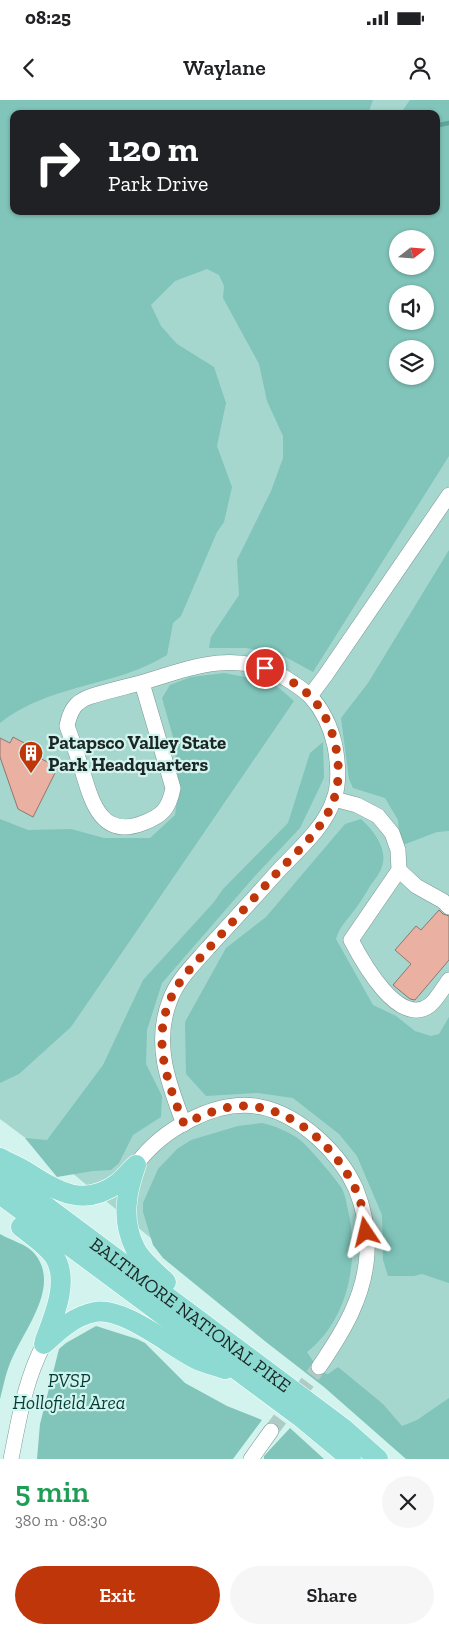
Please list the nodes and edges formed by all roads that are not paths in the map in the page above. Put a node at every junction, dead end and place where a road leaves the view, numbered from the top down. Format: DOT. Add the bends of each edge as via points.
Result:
graph roads {
  1 [pos="449,494"];
  2 [pos="142,683"];
  3 [pos="310,696"];
  4 [pos="334,799"];
  5 [pos="399,870"];
  6 [pos="449,907"];
  7 [pos="449,980"];
  8 [pos="184,1124"];
  9 [pos="0,1158"];
  10 [pos="136,1165"];
  11 [pos="0,1172"];
  12 [pos="0,1194"];
  13 [pos="0,1210"];
  14 [pos="213,1330"];
  15 [pos="44,1344"];
  16 [pos="319,1367"];
  17 [pos="244,1376"];
  18 [pos="271,1431"];
  19 [pos="11,1459"];
  20 [pos="251,1459"];
  21 [pos="351,1459"];
  22 [pos="378,1459"];
  1 -- 3 [label="street"];
  2 -- 2 [label="street" via="80,700 69,717 68,726 93,805 102,818 126,827 139,825 165,811 173,788"];
  2 -- 3 [label="street" via="193,667 231,662 265,668 296,684"];
  3 -- 4 [label="street" via="324,716 333,739 338,770"];
  4 -- 5 [label="street" via="357,805 378,816 392,833 398,850"];
  4 -- 8 [label="street" via="319,827 190,969 170,998 162,1028 163,1058"];
  5 -- 6 [label="street" via="416,886"];
  5 -- 7 [label="street" via="350,940 389,997 407,1010 420,1010 430,1005"];
  8 -- 10 [label="street" via="155,1143"];
  8 -- 16 [label="street" via="230,1107 261,1107 277,1112 309,1131 352,1181 363,1210 365,1269 354,1309"];
  9 -- 10 [label="main road" via="50,1187 78,1197 104,1192"];
  10 -- 14 [label="main road" via="126,1204 126,1225 135,1249"];
  11 -- 14 [label="main road, BALTIMORE NATIONAL PIKE"];
  12 -- 17 [label="main road, BALTIMORE NATIONAL PIKE"];
  13 -- 15 [label="main road" via="42,1243 60,1270 57,1303"];
  14 -- 22 [label="main road, BALTIMORE NATIONAL PIKE" via="343,1428"];
  15 -- 17 [label="main road" via="62,1327 81,1316 97,1312 115,1314 197,1359"];
  15 -- 19 [label="street" via="33,1364 25,1391"];
  17 -- 21 [label="main road, BALTIMORE NATIONAL PIKE"];
  18 -- 20 [label="street"];
}
